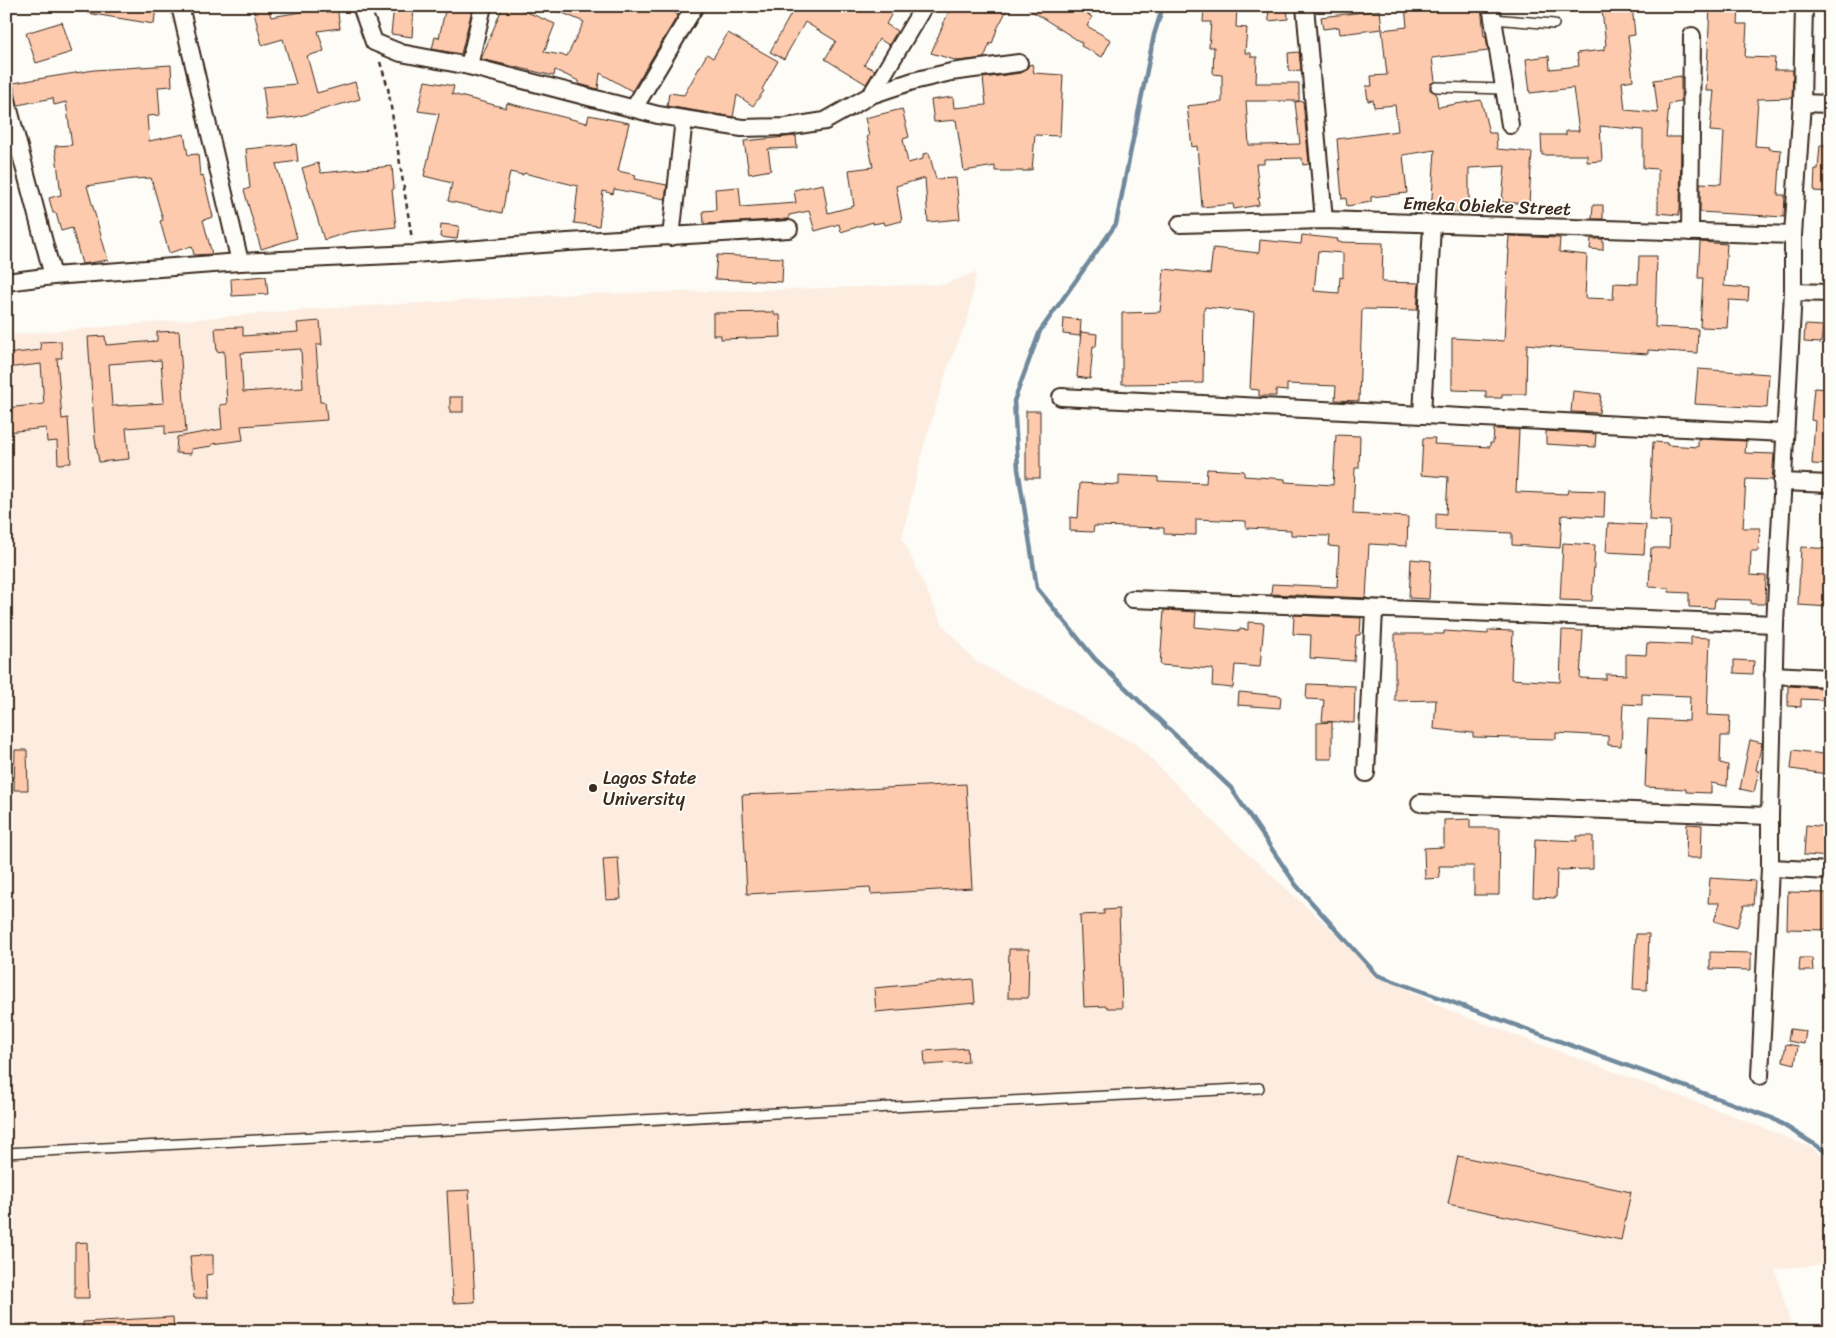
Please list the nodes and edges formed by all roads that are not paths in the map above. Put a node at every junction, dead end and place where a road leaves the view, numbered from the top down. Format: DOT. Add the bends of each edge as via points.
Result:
graph roads {
  1 [pos="180,6"];
  2 [pos="361,6"];
  3 [pos="483,6"];
  4 [pos="695,6"];
  5 [pos="924,6"];
  6 [pos="1305,6"];
  7 [pos="1804,6"];
  8 [pos="1492,13"];
  9 [pos="1554,24"];
  10 [pos="1692,36"];
  11 [pos="1019,63"];
  12 [pos="470,66"];
  13 [pos="1436,87"];
  14 [pos="1504,89"];
  15 [pos="871,95"];
  16 [pos="6,98"];
  17 [pos="1802,103"];
  18 [pos="1830,104"];
  19 [pos="634,108"];
  20 [pos="684,119"];
  21 [pos="1510,125"];
  22 [pos="1324,220"];
  23 [pos="1180,224"];
  24 [pos="1432,225"];
  25 [pos="788,229"];
  26 [pos="1690,232"];
  27 [pos="1793,235"];
  28 [pos="671,237"];
  29 [pos="240,262"];
  30 [pos="53,276"];
  31 [pos="6,282"];
  32 [pos="1793,292"];
  33 [pos="1830,293"];
  34 [pos="1062,397"];
  35 [pos="1422,415"];
  36 [pos="1784,433"];
  37 [pos="1782,482"];
  38 [pos="1830,484"];
  39 [pos="1132,599"];
  40 [pos="1374,610"];
  41 [pos="1775,624"];
  42 [pos="1773,675"];
  43 [pos="1830,678"];
  44 [pos="1366,773"];
  45 [pos="1420,803"];
  46 [pos="1770,816"];
  47 [pos="1770,868"];
  48 [pos="1830,871"];
  49 [pos="1760,1076"];
  50 [pos="1259,1088"];
  51 [pos="6,1153"];
  1 -- 29 [label="street"];
  2 -- 12 [label="street" via="374,42 401,53"];
  3 -- 12 [label="street"];
  4 -- 19 [label="street"];
  5 -- 15 [label="street"];
  6 -- 22 [label="street"];
  7 -- 17 [label="street"];
  8 -- 9 [label="lane"];
  8 -- 14 [label="street"];
  10 -- 26 [label="street"];
  11 -- 15 [label="street" via="951,72"];
  12 -- 19 [label="street"];
  13 -- 14 [label="lane"];
  14 -- 21 [label="street"];
  15 -- 20 [label="street" via="825,121 786,127 742,128"];
  16 -- 30 [label="street"];
  17 -- 18 [label="street"];
  17 -- 27 [label="street"];
  19 -- 20 [label="street"];
  20 -- 28 [label="street"];
  22 -- 23 [label="street, Emeka Obieke Street"];
  22 -- 24 [label="street, Emeka Obieke Street"];
  24 -- 26 [label="street, Emeka Obieke Street"];
  24 -- 35 [label="street"];
  25 -- 28 [label="street"];
  26 -- 27 [label="street, Emeka Obieke Street"];
  27 -- 32 [label="street"];
  28 -- 29 [label="street"];
  29 -- 30 [label="street"];
  30 -- 31 [label="street"];
  32 -- 33 [label="street"];
  32 -- 36 [label="street"];
  34 -- 35 [label="street"];
  35 -- 36 [label="street"];
  36 -- 37 [label="street"];
  37 -- 38 [label="street"];
  37 -- 41 [label="street"];
  39 -- 40 [label="street"];
  40 -- 41 [label="street"];
  40 -- 44 [label="street"];
  41 -- 42 [label="street"];
  42 -- 43 [label="street"];
  42 -- 46 [label="street"];
  45 -- 46 [label="street"];
  46 -- 47 [label="street"];
  47 -- 48 [label="street"];
  47 -- 49 [label="street"];
  50 -- 51 [label="lane"];
}
